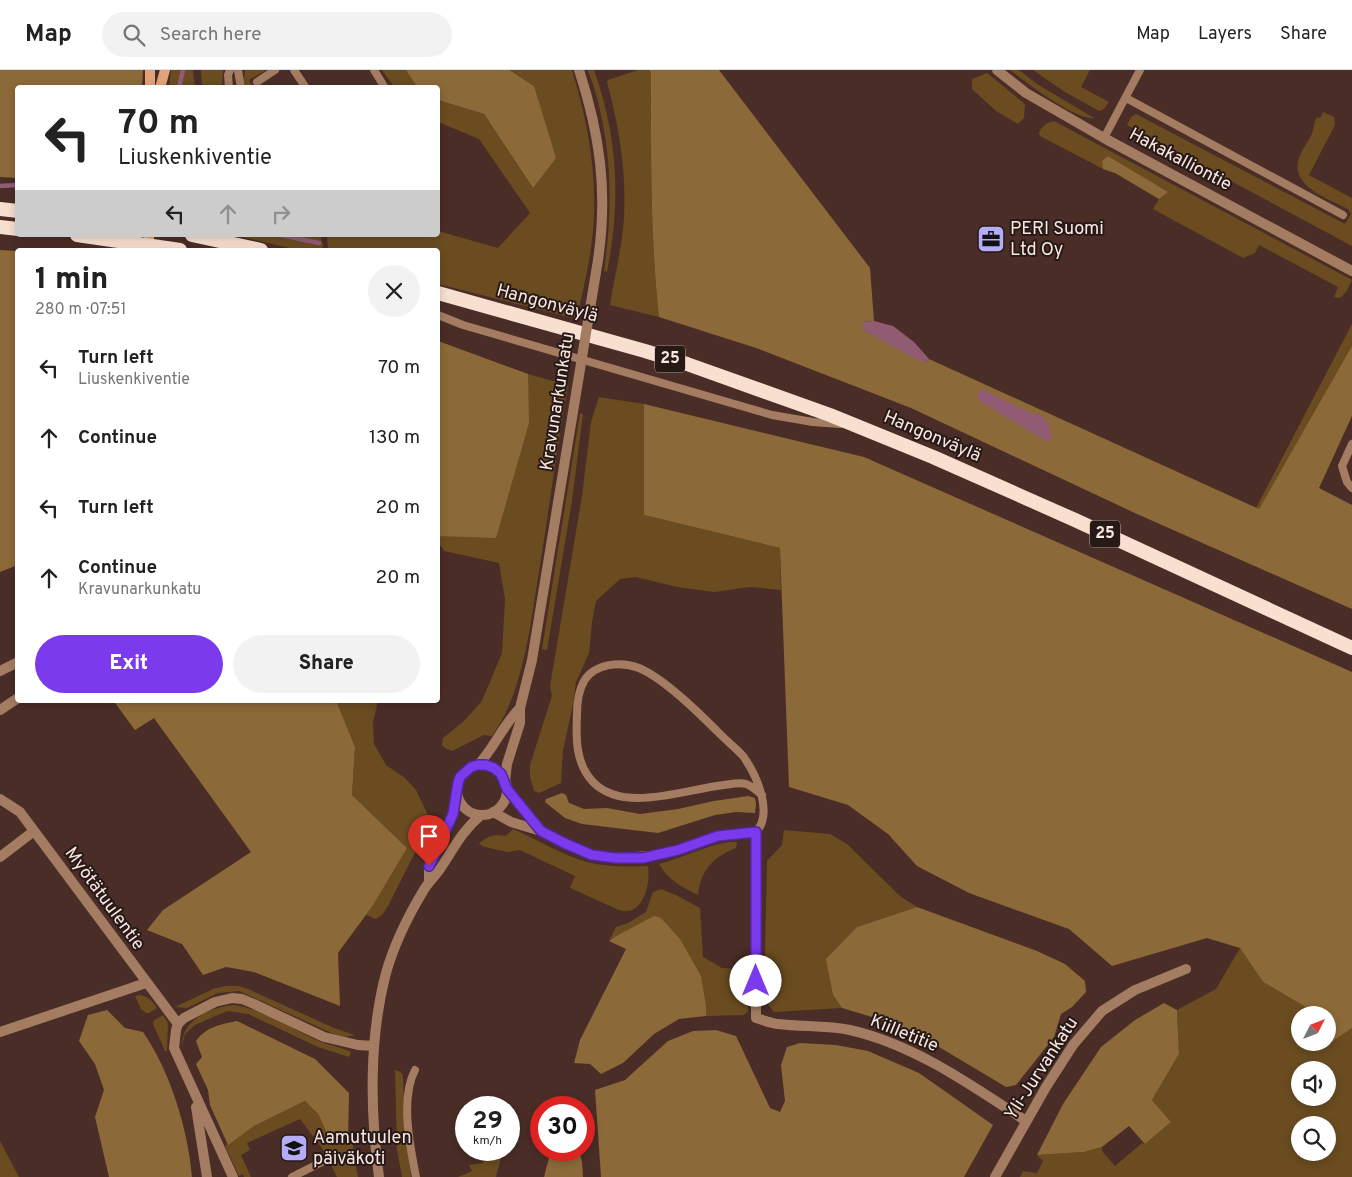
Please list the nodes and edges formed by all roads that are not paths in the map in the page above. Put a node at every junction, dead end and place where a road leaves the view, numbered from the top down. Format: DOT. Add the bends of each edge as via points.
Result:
graph roads {
  1 [pos="150,70"];
  2 [pos="165,70"];
  3 [pos="230,70"];
  4 [pos="238,70"];
  5 [pos="276,70"];
  6 [pos="294,70"];
  7 [pos="374,70"];
  8 [pos="579,70"];
  9 [pos="997,70"];
  10 [pos="1140,70"];
  11 [pos="257,82"];
  12 [pos="150,85"];
  13 [pos="161,85"];
  14 [pos="229,85"];
  15 [pos="240,85"];
  16 [pos="304,85"];
  17 [pos="383,85"];
  18 [pos="1126,98"];
  19 [pos="1104,138"];
  20 [pos="0,209"];
  21 [pos="15,211"];
  22 [pos="1342,215"];
  23 [pos="0,227"];
  24 [pos="15,229"];
  25 [pos="110,237"];
  26 [pos="201,237"];
  27 [pos="126,238"];
  28 [pos="149,240"];
  29 [pos="174,248"];
  30 [pos="252,248"];
  31 [pos="1352,272"];
  32 [pos="440,294"];
  33 [pos="440,298"];
  34 [pos="481,305"];
  35 [pos="440,316"];
  36 [pos="855,425"];
  37 [pos="1352,444"];
  38 [pos="1352,488"];
  39 [pos="1352,648"];
  40 [pos="15,664"];
  41 [pos="0,671"];
  42 [pos="15,700"];
  43 [pos="520,708"];
  44 [pos="0,710"];
  45 [pos="478,765"];
  46 [pos="506,785"];
  47 [pos="457,794"];
  48 [pos="762,796"];
  49 [pos="0,799"];
  50 [pos="493,812"];
  51 [pos="481,815"];
  52 [pos="34,831"];
  53 [pos="541,831"];
  54 [pos="756,832"];
  55 [pos="0,857"];
  56 [pos="429,880"];
  57 [pos="1186,970"];
  58 [pos="146,983"];
  59 [pos="178,1024"];
  60 [pos="0,1032"];
  61 [pos="374,1046"];
  62 [pos="414,1070"];
  63 [pos="194,1094"];
  64 [pos="1026,1122"];
  65 [pos="322,1162"];
  66 [pos="207,1177"];
  67 [pos="233,1177"];
  68 [pos="292,1177"];
  69 [pos="379,1177"];
  70 [pos="416,1177"];
  71 [pos="995,1177"];
  1 -- 12 [label="main road"];
  2 -- 13 [label="main road"];
  3 -- 14 [label="lane"];
  4 -- 15 [label="lane"];
  5 -- 11 [label="lane"];
  6 -- 16 [label="lane"];
  7 -- 17 [label="lane"];
  8 -- 43 [label="street, Kravunarkunkatu, bridge" via="595,126 600,158 602,216 598,260 532,660"];
  9 -- 19 [label="street, Hakakalliontie" via="1026,93"];
  10 -- 18 [label="lane"];
  18 -- 19 [label="lane"];
  18 -- 22 [label="lane"];
  19 -- 31 [label="street, Hakakalliontie"];
  20 -- 21 [label="highway"];
  23 -- 24 [label="highway"];
  25 -- 27 [label="highway"];
  26 -- 30 [label="highway"];
  27 -- 28 [label="highway"];
  28 -- 29 [label="highway"];
  32 -- 34 [label="highway, Hangonväylä / 25"];
  33 -- 34 [label="highway, Hangonväylä / 25"];
  34 -- 36 [label="highway, Hangonväylä / 25" via="679,362"];
  35 -- 36 [label="lane" via="772,414 813,422"];
  36 -- 39 [label="highway, Hangonväylä / 25" via="1074,520"];
  37 -- 38 [label="lane" via="1342,466"];
  40 -- 41 [label="street"];
  42 -- 44 [label="street"];
  43 -- 45 [label="street, Kravunarkunkatu"];
  43 -- 46 [label="street, Kravunarkunkatu" via="520,723 508,764"];
  45 -- 46 [label="street" via="494,768"];
  45 -- 47 [label="street" via="460,777"];
  46 -- 50 [label="street" via="503,803"];
  46 -- 53 [label="street"];
  47 -- 51 [label="street" via="465,809"];
  47 -- 56 [label="street" via="453,814 429,866"];
  48 -- 48 [label="lane" via="758,782 742,756 668,686 639,668 623,664 598,669 584,680 577,711 576,745 584,769 593,782 607,792 638,798 738,783 746,784"];
  48 -- 54 [label="lane" via="764,817"];
  49 -- 52 [label="street, Myötätuulentie" via="20,812"];
  50 -- 51 [label="street"];
  50 -- 53 [label="street"];
  51 -- 56 [label="street" via="469,825 439,871"];
  52 -- 55 [label="street"];
  52 -- 58 [label="street, Myötätuulentie"];
  53 -- 54 [label="street" via="592,855 615,858 654,856 718,836"];
  54 -- 64 [label="street, Kiilletitie" via="756,1018 776,1024 849,1030 880,1038 936,1064"];
  56 -- 61 [label="street" via="405,924 386,973"];
  57 -- 64 [label="street, Yli-Jurvankatu" via="1135,990 1102,1010 1072,1045"];
  58 -- 59 [label="street, Myötätuulentie"];
  58 -- 60 [label="street"];
  59 -- 61 [label="street" via="215,1002 242,999 324,1037"];
  59 -- 63 [label="street" via="174,1048"];
  61 -- 69 [label="street" via="373,1127"];
  62 -- 70 [label="lane" via="407,1100"];
  63 -- 66 [label="street"];
  63 -- 67 [label="street"];
  64 -- 71 [label="street, Yli-Jurvankatu"];
  65 -- 68 [label="lane"];
}
